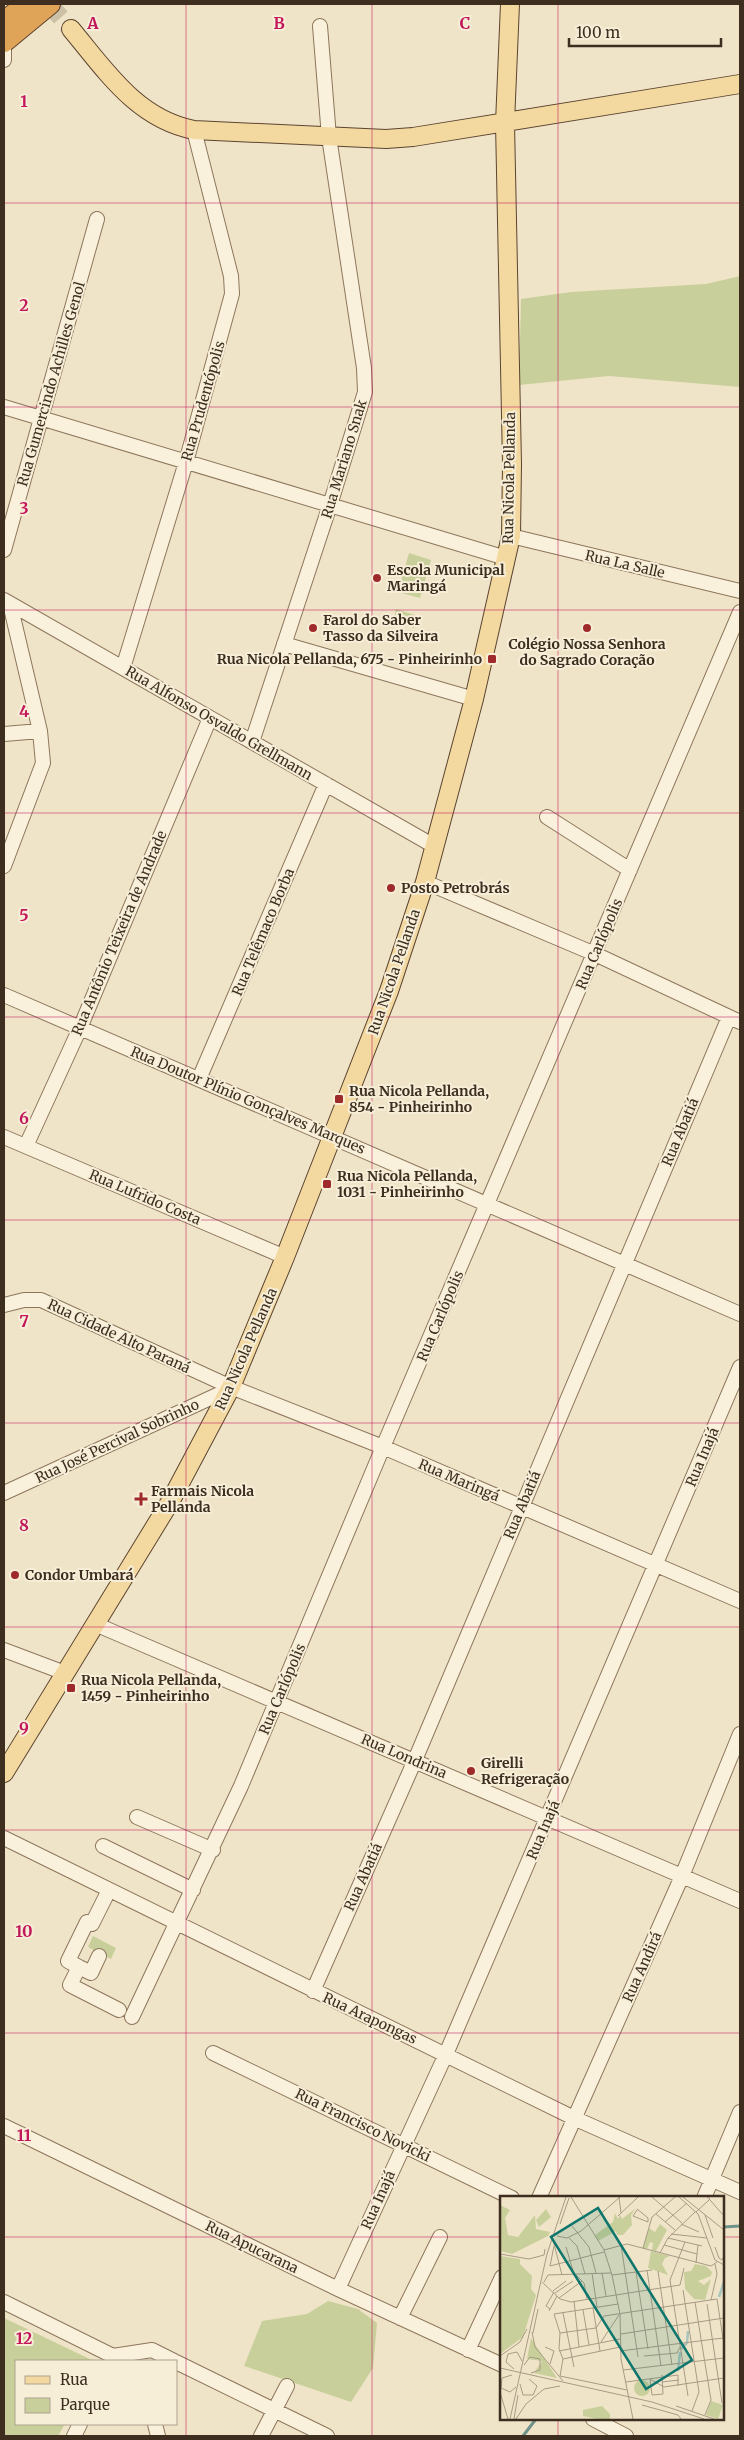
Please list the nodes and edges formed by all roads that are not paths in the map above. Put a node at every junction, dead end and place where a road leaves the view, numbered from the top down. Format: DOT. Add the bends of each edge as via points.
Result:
graph roads {
  1 [pos="26,4"];
  2 [pos="50,4"];
  3 [pos="510,4"];
  4 [pos="4,22"];
  5 [pos="320,26"];
  6 [pos="71,29"];
  7 [pos="4,42"];
  8 [pos="4,48"];
  9 [pos="4,60"];
  10 [pos="740,84"];
  11 [pos="505,122"];
  12 [pos="194,130"];
  13 [pos="330,137"];
  14 [pos="97,219"];
  15 [pos="4,407"];
  16 [pos="41,418"];
  17 [pos="186,462"];
  18 [pos="330,505"];
  19 [pos="510,536"];
  20 [pos="4,550"];
  21 [pos="506,558"];
  22 [pos="740,591"];
  23 [pos="7,602"];
  24 [pos="740,612"];
  25 [pos="284,644"];
  26 [pos="123,668"];
  27 [pos="474,698"];
  28 [pos="210,718"];
  29 [pos="40,731"];
  30 [pos="4,734"];
  31 [pos="252,742"];
  32 [pos="326,784"];
  33 [pos="547,817"];
  34 [pos="434,846"];
  35 [pos="4,866"];
  36 [pos="630,870"];
  37 [pos="425,882"];
  38 [pos="594,954"];
  39 [pos="4,995"];
  40 [pos="735,1020"];
  41 [pos="80,1028"];
  42 [pos="199,1079"];
  43 [pos="4,1137"];
  44 [pos="333,1137"];
  45 [pos="26,1146"];
  46 [pos="488,1204"];
  47 [pos="285,1257"];
  48 [pos="624,1263"];
  49 [pos="4,1305"];
  50 [pos="740,1314"];
  51 [pos="740,1367"];
  52 [pos="231,1388"];
  53 [pos="383,1447"];
  54 [pos="4,1493"];
  55 [pos="521,1507"];
  56 [pos="656,1565"];
  57 [pos="740,1601"];
  58 [pos="95,1624"];
  59 [pos="4,1650"];
  60 [pos="65,1673"];
  61 [pos="278,1701"];
  62 [pos="740,1734"];
  63 [pos="415,1760"];
  64 [pos="4,1771"];
  65 [pos="137,1817"];
  66 [pos="548,1818"];
  67 [pos="4,1838"];
  68 [pos="103,1846"];
  69 [pos="212,1850"];
  70 [pos="682,1876"];
  71 [pos="109,1890"];
  72 [pos="193,1890"];
  73 [pos="740,1901"];
  74 [pos="178,1924"];
  75 [pos="99,1956"];
  76 [pos="79,1967"];
  77 [pos="312,1991"];
  78 [pos="120,2010"];
  79 [pos="132,2017"];
  80 [pos="214,2053"];
  81 [pos="446,2054"];
  82 [pos="740,2112"];
  83 [pos="576,2119"];
  84 [pos="4,2126"];
  85 [pos="404,2144"];
  86 [pos="704,2191"];
  87 [pos="740,2192"];
  88 [pos="508,2196"];
  89 [pos="540,2196"];
  90 [pos="440,2237"];
  91 [pos="500,2282"];
  92 [pos="338,2289"];
  93 [pos="4,2302"];
  94 [pos="400,2318"];
  95 [pos="468,2350"];
  96 [pos="115,2359"];
  97 [pos="171,2360"];
  98 [pos="178,2363"];
  99 [pos="500,2364"];
  100 [pos="287,2386"];
  101 [pos="274,2411"];
  102 [pos="595,2420"];
  103 [pos="608,2428"];
  104 [pos="260,2436"];
  105 [pos="327,2436"];
  106 [pos="626,2436"];
  1 -- 4 [label="highway"];
  2 -- 7 [label="highway"];
  3 -- 11 [label="main road, Rua Nicola Pellanda"];
  5 -- 13 [label="street, Rua Mariano Snak"];
  6 -- 12 [label="main road" via="129,98 147,112 177,127"];
  8 -- 9 [label="street"];
  10 -- 11 [label="main road"];
  11 -- 13 [label="main road" via="413,137"];
  11 -- 19 [label="main road, Rua Nicola Pellanda" via="512,464"];
  12 -- 13 [label="main road"];
  12 -- 17 [label="street, Rua Prudentópolis" via="231,276 232,294"];
  13 -- 18 [label="street, Rua Mariano Snak" via="364,368 364,392"];
  14 -- 16 [label="street, Rua Gumercindo Achilles Genol"];
  15 -- 16 [label="street"];
  16 -- 17 [label="street"];
  16 -- 20 [label="street, Rua Gumercindo Achilles Genol"];
  17 -- 18 [label="street"];
  17 -- 26 [label="street, Rua Prudentópolis"];
  18 -- 21 [label="street"];
  18 -- 25 [label="street, Rua Mariano Snak"];
  19 -- 21 [label="main road, Rua Nicola Pellanda"];
  19 -- 22 [label="street, Rua La Salle"];
  21 -- 27 [label="main road, Rua Nicola Pellanda"];
  23 -- 26 [label="street, Rua Alfonso Osvaldo Grellmann"];
  23 -- 29 [label="street"];
  24 -- 36 [label="street, Rua Carlópolis"];
  25 -- 27 [label="street"];
  25 -- 31 [label="street, Rua Mariano Snak"];
  26 -- 28 [label="street, Rua Alfonso Osvaldo Grellmann"];
  27 -- 34 [label="main road, Rua Nicola Pellanda"];
  28 -- 31 [label="street, Rua Alfonso Osvaldo Grellmann"];
  28 -- 41 [label="street, Rua Antônio Teixeira de Andrade"];
  29 -- 30 [label="street"];
  29 -- 35 [label="street" via="43,763"];
  31 -- 32 [label="street, Rua Alfonso Osvaldo Grellmann"];
  32 -- 34 [label="street, Rua Alfonso Osvaldo Grellmann"];
  32 -- 42 [label="street, Rua Telêmaco Borba"];
  33 -- 36 [label="street"];
  34 -- 37 [label="main road, Rua Nicola Pellanda"];
  36 -- 38 [label="street, Rua Carlópolis"];
  37 -- 38 [label="street"];
  37 -- 44 [label="main road, Rua Nicola Pellanda" via="389,991"];
  38 -- 40 [label="street"];
  38 -- 46 [label="street, Rua Carlópolis"];
  39 -- 41 [label="street, Rua Doutor Plínio Gonçalves Marques"];
  40 -- 48 [label="street, Rua Abatiá"];
  41 -- 42 [label="street, Rua Doutor Plínio Gonçalves Marques"];
  41 -- 45 [label="street, Rua Antônio Teixeira de Andrade"];
  42 -- 44 [label="street, Rua Doutor Plínio Gonçalves Marques"];
  43 -- 45 [label="street, Rua Lufrido Costa"];
  44 -- 46 [label="street, Rua Doutor Plínio Gonçalves Marques"];
  44 -- 47 [label="main road, Rua Nicola Pellanda"];
  45 -- 47 [label="street, Rua Lufrido Costa"];
  46 -- 48 [label="street, Rua Doutor Plínio Gonçalves Marques"];
  46 -- 53 [label="street, Rua Carlópolis"];
  47 -- 52 [label="main road, Rua Nicola Pellanda"];
  48 -- 50 [label="street, Rua Doutor Plínio Gonçalves Marques"];
  48 -- 55 [label="street, Rua Abatiá"];
  49 -- 52 [label="street, Rua Cidade Alto Paraná" via="41,1300"];
  51 -- 56 [label="street, Rua Inajá"];
  52 -- 53 [label="street, Rua Maringá"];
  52 -- 54 [label="street, Rua José Percival Sobrinho"];
  52 -- 58 [label="main road, Rua Nicola Pellanda" via="170,1502"];
  53 -- 55 [label="street, Rua Maringá"];
  53 -- 61 [label="street, Rua Carlópolis"];
  55 -- 56 [label="street, Rua Maringá"];
  55 -- 63 [label="street, Rua Abatiá"];
  56 -- 57 [label="street, Rua Maringá"];
  56 -- 66 [label="street, Rua Inajá"];
  58 -- 60 [label="main road, Rua Nicola Pellanda"];
  58 -- 61 [label="street, Rua Londrina"];
  59 -- 60 [label="street"];
  60 -- 64 [label="main road, Rua Nicola Pellanda"];
  61 -- 63 [label="street, Rua Londrina"];
  61 -- 69 [label="street, Rua Carlópolis"];
  62 -- 70 [label="street, Rua Andirá"];
  63 -- 66 [label="street, Rua Londrina"];
  63 -- 77 [label="street, Rua Abatiá"];
  65 -- 69 [label="street"];
  66 -- 70 [label="street, Rua Londrina"];
  66 -- 81 [label="street, Rua Inajá"];
  67 -- 71 [label="street, Rua Arapongas"];
  68 -- 72 [label="street"];
  69 -- 72 [label="street, Rua Carlópolis"];
  70 -- 73 [label="street, Rua Londrina"];
  70 -- 83 [label="street, Rua Andirá"];
  71 -- 74 [label="street, Rua Arapongas"];
  71 -- 76 [label="street" via="92,1924 87,1922 68,1961"];
  72 -- 74 [label="street, Rua Carlópolis"];
  74 -- 77 [label="street, Rua Arapongas"];
  74 -- 79 [label="street, Rua Carlópolis"];
  75 -- 76 [label="street" via="91,1973"];
  76 -- 78 [label="street" via="70,1985"];
  77 -- 81 [label="street, Rua Arapongas"];
  80 -- 85 [label="street, Rua Francisco Novicki"];
  81 -- 83 [label="street, Rua Arapongas"];
  81 -- 85 [label="street, Rua Inajá"];
  82 -- 86 [label="street"];
  83 -- 86 [label="street, Rua Arapongas"];
  83 -- 89 [label="street, Rua Andirá"];
  84 -- 92 [label="street, Rua Apucarana"];
  85 -- 88 [label="street, Rua Francisco Novicki"];
  85 -- 92 [label="street, Rua Inajá"];
  86 -- 87 [label="street, Rua Arapongas"];
  90 -- 94 [label="street"];
  91 -- 95 [label="street"];
  92 -- 94 [label="street, Rua Apucarana"];
  93 -- 96 [label="street"];
  94 -- 95 [label="street, Rua Apucarana"];
  95 -- 99 [label="street, Rua Apucarana"];
  96 -- 97 [label="street" via="152,2350"];
  98 -- 101 [label="street"];
  100 -- 101 [label="street"];
  101 -- 104 [label="street"];
  101 -- 105 [label="street"];
  102 -- 103 [label="street"];
  103 -- 106 [label="street"];
}
